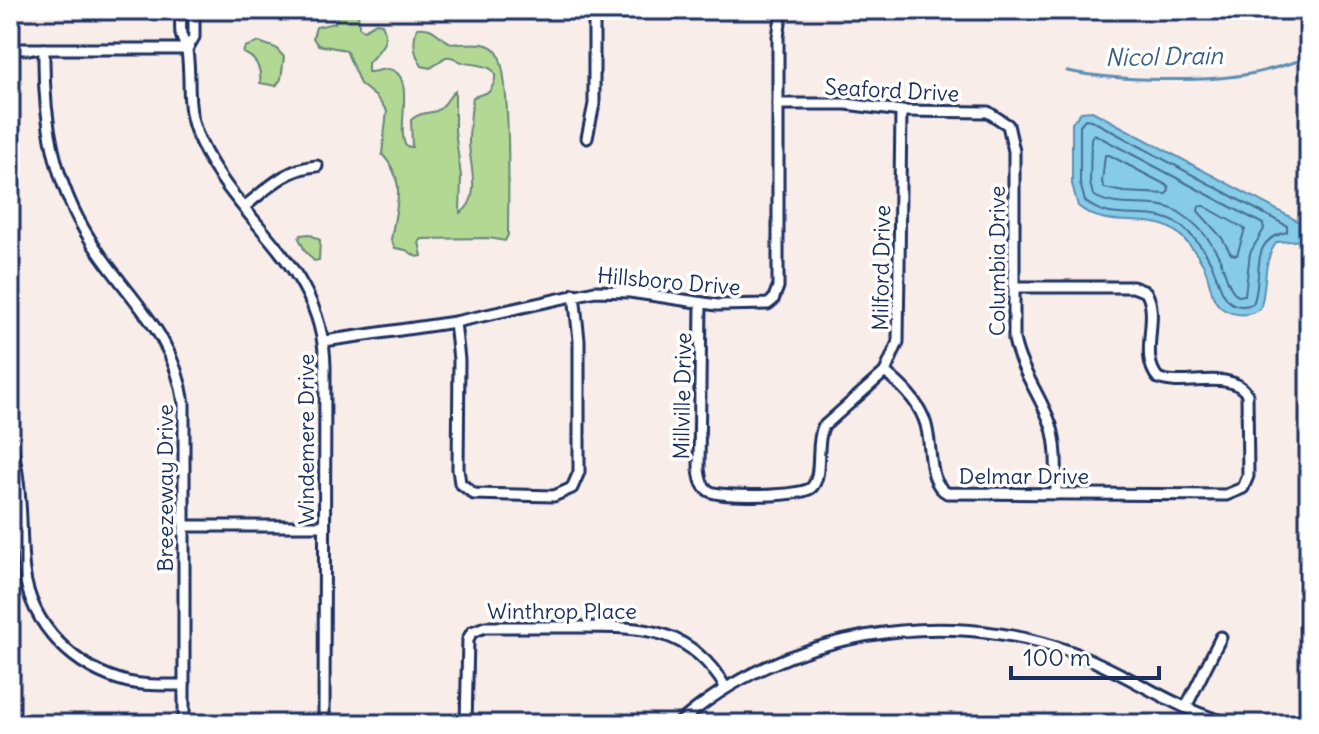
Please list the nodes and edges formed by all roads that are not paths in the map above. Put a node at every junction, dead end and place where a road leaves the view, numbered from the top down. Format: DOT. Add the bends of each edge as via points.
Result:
graph roads {
  1 [pos="181,10"];
  2 [pos="194,10"];
  3 [pos="594,10"];
  4 [pos="781,11"];
  5 [pos="10,49"];
  6 [pos="44,49"];
  7 [pos="187,49"];
  8 [pos="778,104"];
  9 [pos="901,111"];
  10 [pos="1002,119"];
  11 [pos="587,138"];
  12 [pos="317,166"];
  13 [pos="244,207"];
  14 [pos="1014,287"];
  15 [pos="574,294"];
  16 [pos="701,303"];
  17 [pos="455,322"];
  18 [pos="324,341"];
  19 [pos="885,372"];
  20 [pos="10,436"];
  21 [pos="812,488"];
  22 [pos="1056,494"];
  23 [pos="184,526"];
  24 [pos="324,526"];
  25 [pos="1221,637"];
  26 [pos="184,685"];
  27 [pos="726,688"];
  28 [pos="1186,707"];
  29 [pos="184,724"];
  30 [pos="324,724"];
  31 [pos="466,724"];
  32 [pos="678,724"];
  33 [pos="1233,724"];
  1 -- 7 [label="street, Windemere Drive" via="181,37"];
  2 -- 7 [label="street, Windemere Drive" via="194,37"];
  3 -- 11 [label="street" via="594,104"];
  4 -- 8 [label="street, Hillsboro Drive"];
  5 -- 6 [label="street"];
  6 -- 7 [label="street"];
  6 -- 23 [label="street, Breezeway Drive" via="48,129 66,194 91,241 159,331 176,365 184,403"];
  7 -- 13 [label="street, Windemere Drive" via="195,129"];
  8 -- 9 [label="street, Seaford Drive"];
  8 -- 16 [label="street, Hillsboro Drive" via="776,294 761,306"];
  9 -- 10 [label="street, Seaford Drive" via="988,112"];
  9 -- 19 [label="street, Milford Drive" via="899,331"];
  10 -- 14 [label="street, Columbia Drive" via="1014,141"];
  12 -- 13 [label="street" via="283,176"];
  13 -- 18 [label="street, Windemere Drive" via="303,283"];
  14 -- 22 [label="street, Columbia Drive" via="1014,339 1054,436"];
  14 -- 22 [label="street, Delmar Drive" via="1133,287 1146,292 1151,305 1151,367 1158,378 1234,382 1247,394 1248,476 1243,488 1226,495"];
  15 -- 16 [label="street, Hillsboro Drive" via="617,291"];
  15 -- 17 [label="street, Hillsboro Drive"];
  15 -- 17 [label="street" via="579,472 572,488 554,496 481,495 464,488 458,469"];
  16 -- 21 [label="street, Millville Drive" via="699,469 704,487 722,495 795,494"];
  17 -- 18 [label="street, Hillsboro Drive"];
  18 -- 24 [label="street, Windemere Drive"];
  19 -- 21 [label="street, Milford Drive" via="823,427"];
  19 -- 22 [label="street, Delmar Drive" via="920,409 931,443 933,479 941,490"];
  20 -- 26 [label="street" via="24,573 46,627 65,649 101,672 140,684"];
  23 -- 24 [label="street"];
  23 -- 26 [label="street, Breezeway Drive"];
  24 -- 30 [label="street, Windemere Drive"];
  25 -- 28 [label="street"];
  26 -- 29 [label="street, Breezeway Drive"];
  27 -- 28 [label="street" via="790,657 839,642 941,629 1009,636 1071,652"];
  27 -- 31 [label="street, Winthrop Place" via="697,652 654,630 485,627 472,632 467,646"];
  27 -- 32 [label="street"];
  28 -- 33 [label="street"];
}
